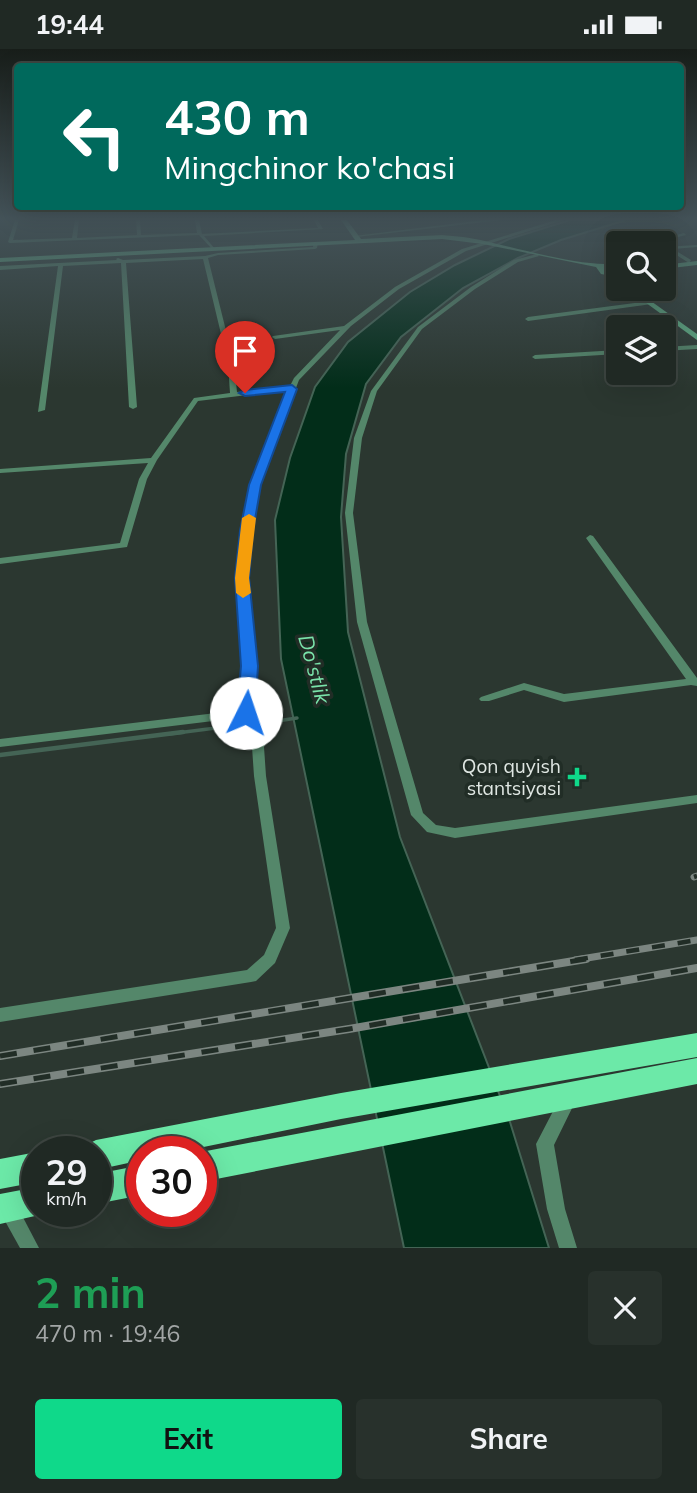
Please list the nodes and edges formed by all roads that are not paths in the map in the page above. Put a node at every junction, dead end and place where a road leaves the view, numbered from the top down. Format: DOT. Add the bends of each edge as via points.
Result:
graph roads {
  1 [pos="59,276"];
  2 [pos="124,276"];
  3 [pos="210,276"];
  4 [pos="418,276"];
  5 [pos="492,276"];
  6 [pos="647,301"];
  7 [pos="650,303"];
  8 [pos="528,319"];
  9 [pos="346,327"];
  10 [pos="275,337"];
  11 [pos="697,338"];
  12 [pos="697,347"];
  13 [pos="676,348"];
  14 [pos="606,353"];
  15 [pos="535,357"];
  16 [pos="292,389"];
  17 [pos="234,394"];
  18 [pos="133,407"];
  19 [pos="41,410"];
  20 [pos="153,460"];
  21 [pos="0,471"];
  22 [pos="590,538"];
  23 [pos="0,561"];
  24 [pos="695,683"];
  25 [pos="485,699"];
  26 [pos="246,713"];
  27 [pos="0,743"];
  28 [pos="697,799"];
  29 [pos="0,1015"];
  30 [pos="697,1045"];
  31 [pos="697,1071"];
  32 [pos="570,1096"];
  33 [pos="112,1152"];
  34 [pos="217,1164"];
  35 [pos="21,1170"];
  36 [pos="0,1174"];
  37 [pos="15,1206"];
  38 [pos="30,1248"];
  39 [pos="568,1248"];
  1 -- 19 [label="street"];
  2 -- 18 [label="street"];
  3 -- 17 [label="street"];
  4 -- 9 [label="street"];
  5 -- 28 [label="street" via="420,328 374,391 358,438 349,513 362,622 417,815 432,829 455,833"];
  6 -- 7 [label="main road"];
  7 -- 8 [label="street"];
  7 -- 11 [label="main road"];
  9 -- 10 [label="street"];
  9 -- 16 [label="street"];
  12 -- 13 [label="street"];
  14 -- 15 [label="street"];
  16 -- 17 [label="street"];
  16 -- 26 [label="street" via="255,485 247,531 242,578 249,666"];
  17 -- 20 [label="street" via="196,399"];
  20 -- 21 [label="street"];
  20 -- 23 [label="street" via="124,545"];
  22 -- 24 [label="street"];
  24 -- 25 [label="street" via="564,698 524,686"];
  26 -- 27 [label="street"];
  26 -- 29 [label="street" via="261,715 268,724 258,747 260,776 283,928 270,959 251,976"];
  30 -- 33 [label="highway" via="504,1076"];
  31 -- 32 [label="highway"];
  32 -- 34 [label="highway"];
  32 -- 39 [label="street" via="545,1144"];
  35 -- 36 [label="highway"];
  37 -- 38 [label="street"];
}
